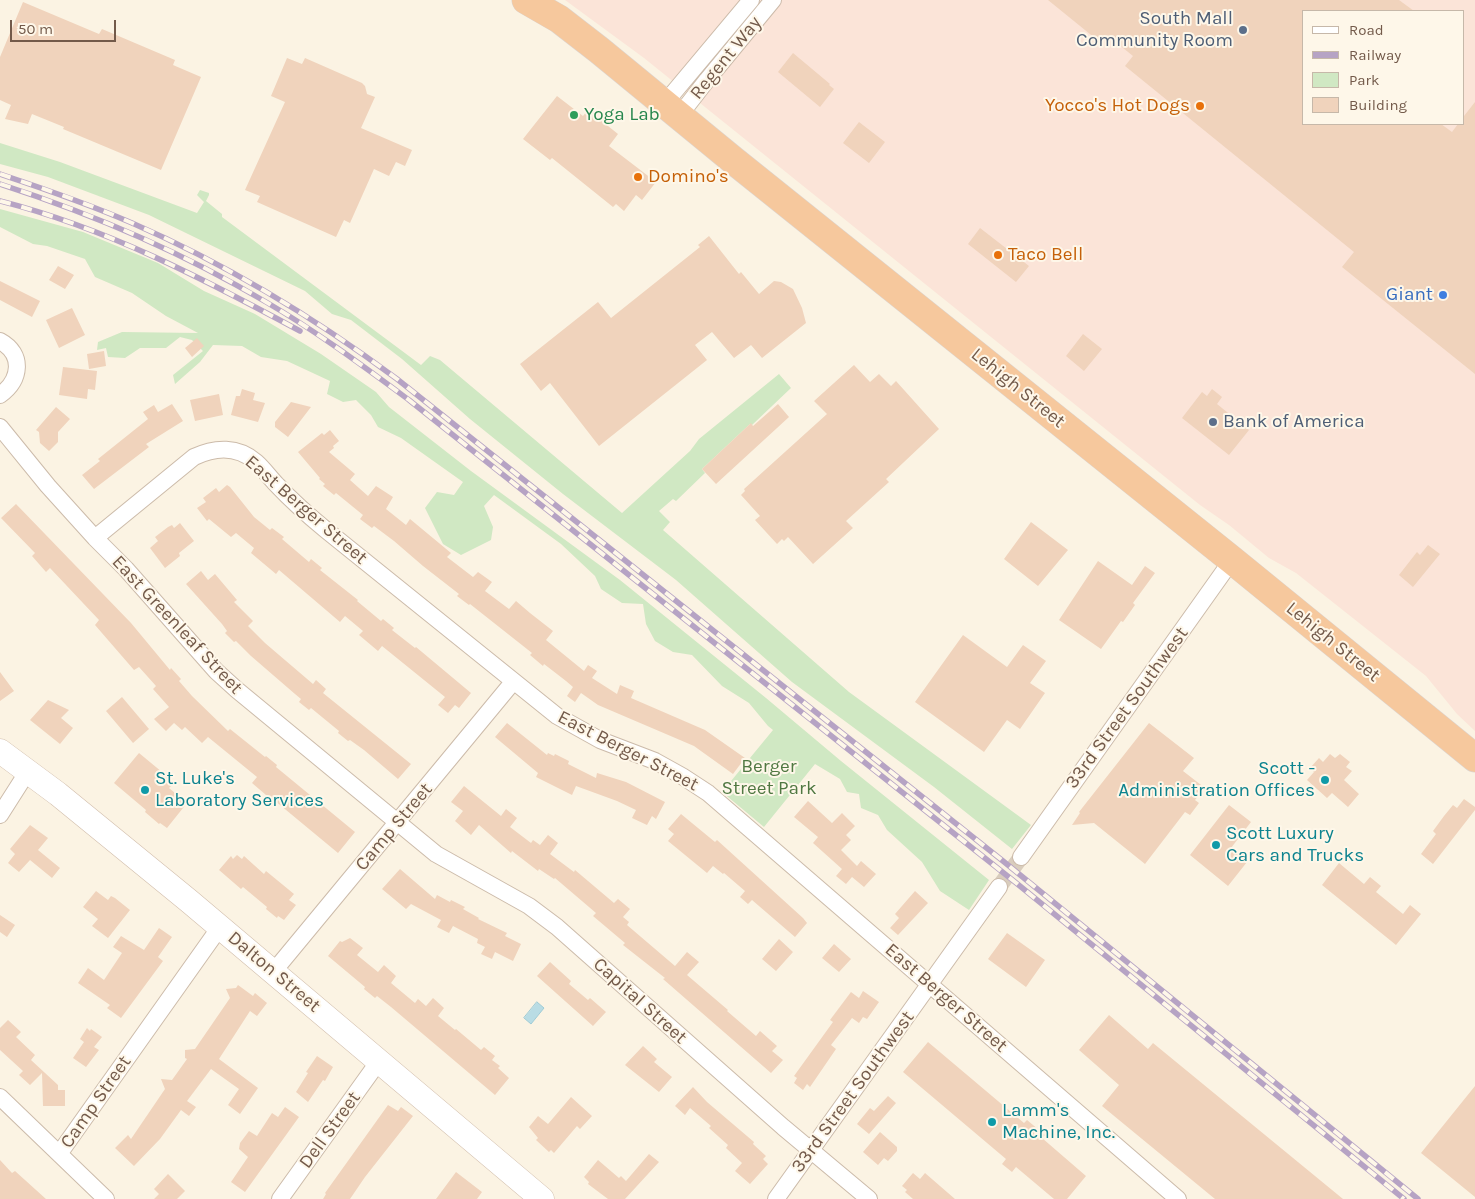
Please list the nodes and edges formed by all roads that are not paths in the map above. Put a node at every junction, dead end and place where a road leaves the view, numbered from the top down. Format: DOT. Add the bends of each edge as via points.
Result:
graph roads {
  1 [pos="526,0"];
  2 [pos="751,0"];
  3 [pos="773,0"];
  4 [pos="672,110"];
  5 [pos="0,341"];
  6 [pos="0,395"];
  7 [pos="0,427"];
  8 [pos="95,538"];
  9 [pos="1232,560"];
  10 [pos="514,682"];
  11 [pos="0,751"];
  12 [pos="1475,758"];
  13 [pos="28,771"];
  14 [pos="0,815"];
  15 [pos="397,823"];
  16 [pos="1021,857"];
  17 [pos="999,887"];
  18 [pos="220,927"];
  19 [pos="274,972"];
  20 [pos="929,985"];
  21 [pos="379,1061"];
  22 [pos="0,1097"];
  23 [pos="811,1151"];
  24 [pos="59,1154"];
  25 [pos="1173,1195"];
  26 [pos="535,1197"];
  27 [pos="106,1199"];
  28 [pos="280,1199"];
  29 [pos="776,1199"];
  30 [pos="869,1199"];
  1 -- 4 [label="highway, Lehigh Street" via="559,19"];
  2 -- 4 [label="street, Regent Way"];
  3 -- 4 [label="street, Regent Way" via="718,66"];
  4 -- 9 [label="highway, Lehigh Street"];
  5 -- 6 [label="street" via="8,346 17,361 14,379"];
  7 -- 8 [label="street, East Greenleaf Street"];
  8 -- 10 [label="street, East Berger Street" via="194,457 219,449 245,454 300,509"];
  8 -- 15 [label="street, East Greenleaf Street" via="236,690"];
  9 -- 12 [label="highway, Lehigh Street"];
  9 -- 16 [label="street, 33rd Street Southwest"];
  10 -- 15 [label="street, Camp Street"];
  10 -- 20 [label="street, East Berger Street" via="578,729 655,761 708,794"];
  11 -- 13 [label="main road, Dalton Street"];
  13 -- 14 [label="street"];
  13 -- 18 [label="main road, Dalton Street"];
  15 -- 19 [label="street, Camp Street"];
  15 -- 23 [label="street, Capital Street" via="436,854 529,906 557,927"];
  17 -- 20 [label="street, 33rd Street Southwest"];
  18 -- 19 [label="main road, Dalton Street"];
  18 -- 24 [label="street, Camp Street"];
  19 -- 21 [label="main road, Dalton Street"];
  20 -- 23 [label="street, 33rd Street Southwest"];
  20 -- 25 [label="street, East Berger Street"];
  21 -- 26 [label="main road, Dalton Street"];
  21 -- 28 [label="street, Dell Street"];
  22 -- 24 [label="street"];
  23 -- 29 [label="street, 33rd Street Southwest"];
  23 -- 30 [label="street, Capital Street"];
  24 -- 27 [label="street"];
}
